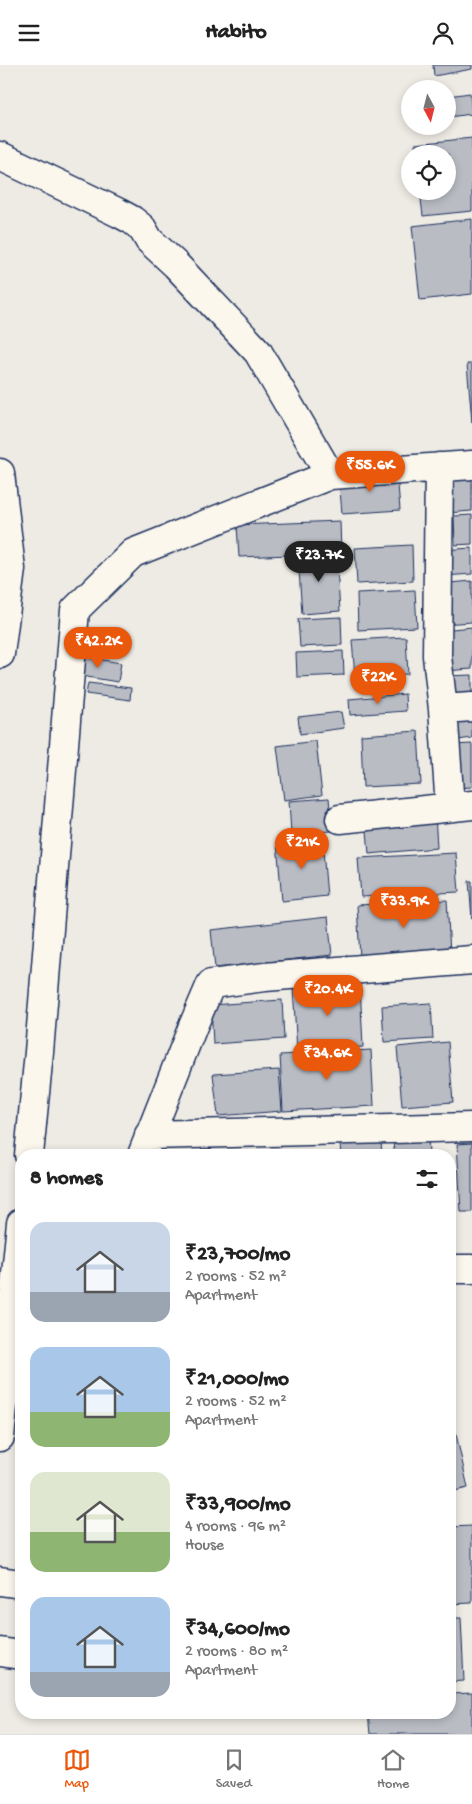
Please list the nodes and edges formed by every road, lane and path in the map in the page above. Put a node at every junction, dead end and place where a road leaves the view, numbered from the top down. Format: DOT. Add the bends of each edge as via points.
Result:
graph roads {
  1 [pos="0,156"];
  2 [pos="472,465"];
  3 [pos="439,467"];
  4 [pos="0,473"];
  5 [pos="330,475"];
  6 [pos="2,623"];
  7 [pos="0,654"];
  8 [pos="472,707"];
  9 [pos="443,709"];
  10 [pos="461,806"];
  11 [pos="340,819"];
  12 [pos="472,960"];
  13 [pos="472,1127"];
  14 [pos="146,1145"];
  15 [pos="29,1149"];
  16 [pos="15,1251"];
  17 [pos="456,1269"];
  18 [pos="472,1269"];
  19 [pos="7,1288"];
  20 [pos="3,1375"];
  21 [pos="0,1437"];
  22 [pos="0,1581"];
  23 [pos="15,1583"];
  24 [pos="0,1652"];
  25 [pos="15,1654"];
  1 -- 5 [label="street" via="119,213 142,228 149,240 258,352"];
  2 -- 3 [label="street"];
  3 -- 5 [label="street"];
  3 -- 9 [label="street" via="437,656"];
  4 -- 6 [label="street" via="11,569"];
  5 -- 15 [label="street" via="133,553 75,610"];
  6 -- 7 [label="street"];
  8 -- 9 [label="street"];
  9 -- 10 [label="street"];
  10 -- 11 [label="street"];
  12 -- 14 [label="street" via="211,984"];
  13 -- 14 [label="street"];
  16 -- 19 [label="street"];
  17 -- 18 [label="street"];
  19 -- 20 [label="street"];
  20 -- 21 [label="street"];
  22 -- 23 [label="street"];
  24 -- 25 [label="street"];
}
